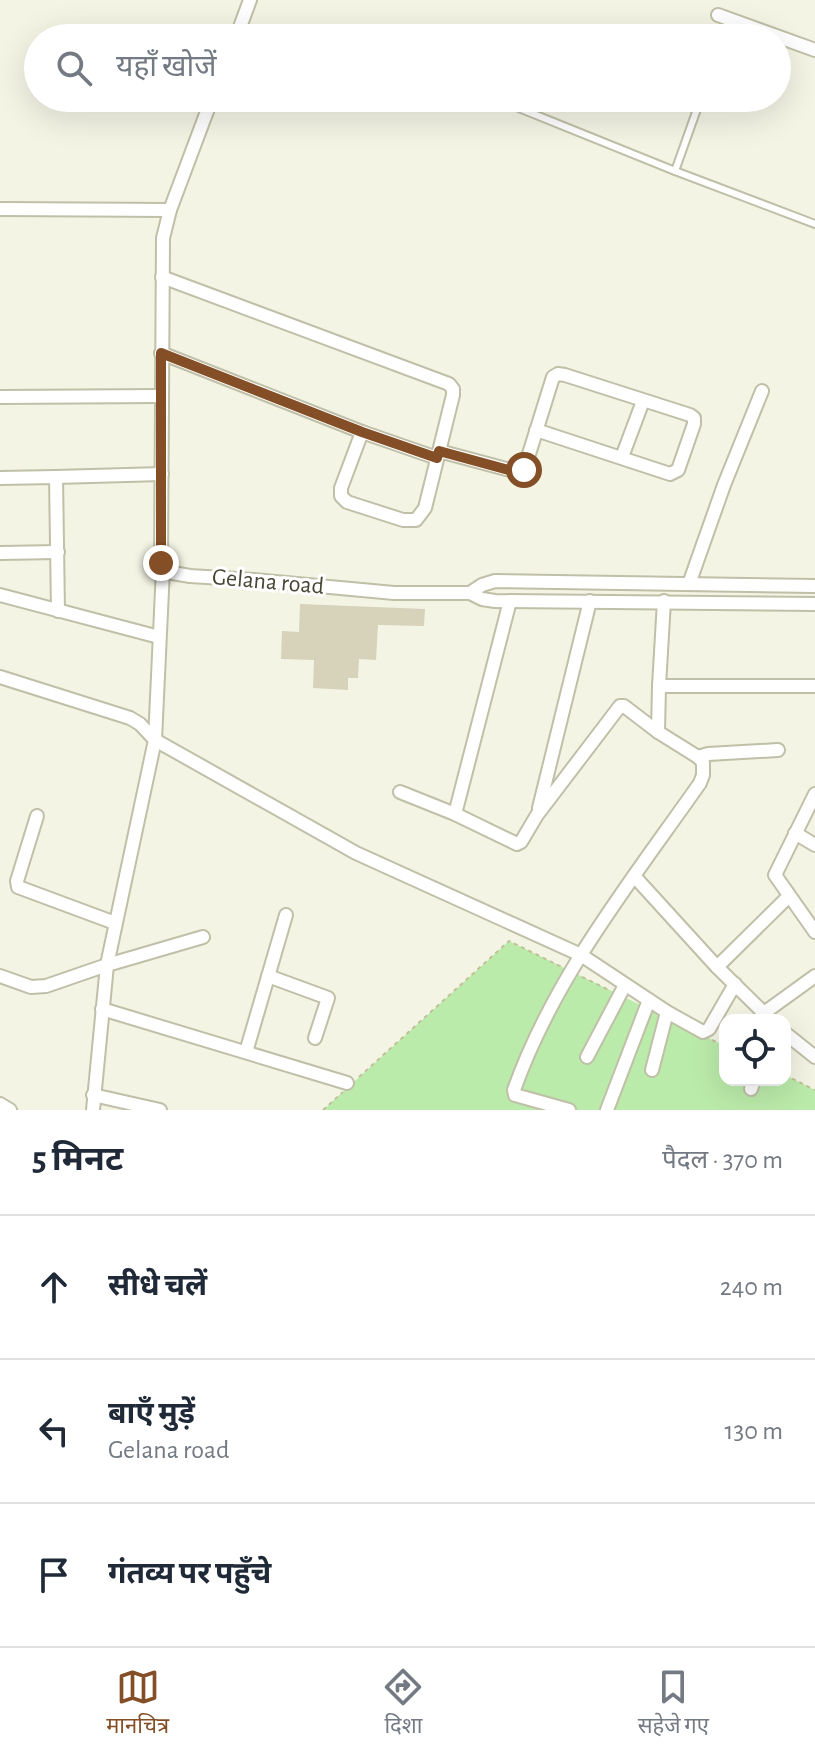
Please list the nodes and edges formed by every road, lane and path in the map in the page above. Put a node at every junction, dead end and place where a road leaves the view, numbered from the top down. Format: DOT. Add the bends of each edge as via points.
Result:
graph roads {
  1 [pos="250,0"];
  2 [pos="724,17"];
  3 [pos="241,24"];
  4 [pos="724,24"];
  5 [pos="743,24"];
  6 [pos="791,41"];
  7 [pos="815,50"];
  8 [pos="207,112"];
  9 [pos="529,112"];
  10 [pos="696,112"];
  11 [pos="675,171"];
  12 [pos="0,209"];
  13 [pos="170,210"];
  14 [pos="815,224"];
  15 [pos="162,277"];
  16 [pos="161,353"];
  17 [pos="762,391"];
  18 [pos="161,396"];
  19 [pos="0,397"];
  20 [pos="643,401"];
  21 [pos="536,430"];
  22 [pos="362,432"];
  23 [pos="438,454"];
  24 [pos="622,457"];
  25 [pos="162,474"];
  26 [pos="56,477"];
  27 [pos="0,478"];
  28 [pos="58,552"];
  29 [pos="0,553"];
  30 [pos="163,569"];
  31 [pos="689,584"];
  32 [pos="815,586"];
  33 [pos="470,593"];
  34 [pos="0,595"];
  35 [pos="510,601"];
  36 [pos="590,601"];
  37 [pos="664,601"];
  38 [pos="815,604"];
  39 [pos="58,611"];
  40 [pos="159,637"];
  41 [pos="0,677"];
  42 [pos="659,686"];
  43 [pos="815,686"];
  44 [pos="658,732"];
  45 [pos="155,740"];
  46 [pos="778,750"];
  47 [pos="698,757"];
  48 [pos="400,792"];
  49 [pos="815,794"];
  50 [pos="455,814"];
  51 [pos="537,815"];
  52 [pos="37,816"];
  53 [pos="795,833"];
  54 [pos="815,845"];
  55 [pos="635,877"];
  56 [pos="789,896"];
  57 [pos="286,915"];
  58 [pos="115,923"];
  59 [pos="815,932"];
  60 [pos="203,937"];
  61 [pos="581,955"];
  62 [pos="107,965"];
  63 [pos="563,967"];
  64 [pos="717,967"];
  65 [pos="577,974"];
  66 [pos="0,976"];
  67 [pos="268,976"];
  68 [pos="815,976"];
  69 [pos="735,984"];
  70 [pos="621,989"];
  71 [pos="649,1000"];
  72 [pos="102,1009"];
  73 [pos="667,1012"];
  74 [pos="766,1014"];
  75 [pos="770,1014"];
  76 [pos="315,1038"];
  77 [pos="791,1038"];
  78 [pos="712,1039"];
  79 [pos="719,1043"];
  80 [pos="246,1052"];
  81 [pos="587,1057"];
  82 [pos="815,1057"];
  83 [pos="652,1070"];
  84 [pos="791,1078"];
  85 [pos="350,1084"];
  86 [pos="815,1090"];
  87 [pos="93,1095"];
  88 [pos="0,1104"];
  89 [pos="10,1110"];
  90 [pos="93,1110"];
  91 [pos="160,1110"];
  92 [pos="323,1110"];
  93 [pos="569,1110"];
  94 [pos="607,1110"];
  1 -- 3 [label="street"];
  2 -- 4 [label="lane"];
  2 -- 5 [label="street"];
  6 -- 7 [label="street"];
  8 -- 13 [label="street"];
  9 -- 11 [label="lane"];
  10 -- 11 [label="lane"];
  11 -- 14 [label="lane"];
  12 -- 13 [label="street"];
  13 -- 15 [label="street"];
  15 -- 16 [label="street"];
  15 -- 23 [label="street" via="449,384 453,395"];
  16 -- 18 [label="street"];
  16 -- 22 [label="street"];
  17 -- 31 [label="street"];
  18 -- 19 [label="street"];
  18 -- 25 [label="street"];
  20 -- 21 [label="street" via="558,374"];
  20 -- 24 [label="street"];
  20 -- 24 [label="street" via="694,418 678,470 670,474"];
  21 -- 23 [label="street" via="521,473"];
  21 -- 24 [label="street"];
  22 -- 23 [label="street"];
  22 -- 23 [label="street" via="341,496 403,520 416,520 425,508"];
  25 -- 26 [label="street"];
  25 -- 30 [label="street"];
  26 -- 27 [label="street"];
  26 -- 28 [label="street"];
  28 -- 29 [label="street"];
  28 -- 39 [label="street"];
  30 -- 33 [label="street, Gelana road" via="190,576 394,593"];
  30 -- 40 [label="street"];
  31 -- 32 [label="street"];
  31 -- 33 [label="street" via="495,581"];
  33 -- 35 [label="street"];
  34 -- 39 [label="street"];
  35 -- 36 [label="street"];
  35 -- 50 [label="street"];
  36 -- 37 [label="street"];
  36 -- 51 [label="street"];
  37 -- 38 [label="street"];
  37 -- 42 [label="street"];
  39 -- 40 [label="street"];
  40 -- 45 [label="street"];
  41 -- 45 [label="street" via="121,713"];
  42 -- 43 [label="street"];
  42 -- 44 [label="street"];
  44 -- 47 [label="street"];
  44 -- 51 [label="street" via="620,706"];
  45 -- 58 [label="street"];
  45 -- 61 [label="street" via="356,853"];
  46 -- 47 [label="street"];
  47 -- 55 [label="street" via="703,762 700,783"];
  48 -- 50 [label="street"];
  49 -- 53 [label="street"];
  50 -- 51 [label="street" via="517,844"];
  52 -- 58 [label="street" via="18,887"];
  53 -- 54 [label="street"];
  53 -- 56 [label="street" via="775,875"];
  55 -- 61 [label="street"];
  55 -- 64 [label="street"];
  56 -- 59 [label="street"];
  56 -- 64 [label="street"];
  57 -- 67 [label="street"];
  58 -- 62 [label="street"];
  60 -- 62 [label="street"];
  61 -- 70 [label="street"];
  61 -- 93 [label="street" via="514,1090 519,1098"];
  62 -- 66 [label="street" via="46,986 31,987"];
  62 -- 72 [label="street"];
  63 -- 85 [label="path" via="509,941"];
  64 -- 69 [label="street"];
  65 -- 70 [label="path"];
  67 -- 76 [label="street" via="328,998"];
  67 -- 80 [label="street"];
  68 -- 75 [label="street"];
  69 -- 73 [label="street" via="707,1031"];
  69 -- 74 [label="street"];
  70 -- 71 [label="street"];
  70 -- 81 [label="street"];
  71 -- 73 [label="street"];
  71 -- 94 [label="street"];
  72 -- 80 [label="street"];
  72 -- 87 [label="street"];
  73 -- 83 [label="street"];
  77 -- 82 [label="street"];
  78 -- 79 [label="path"];
  80 -- 85 [label="street"];
  84 -- 86 [label="path"];
  85 -- 92 [label="path"];
  87 -- 90 [label="street"];
  87 -- 91 [label="street"];
  88 -- 89 [label="street"];
}
